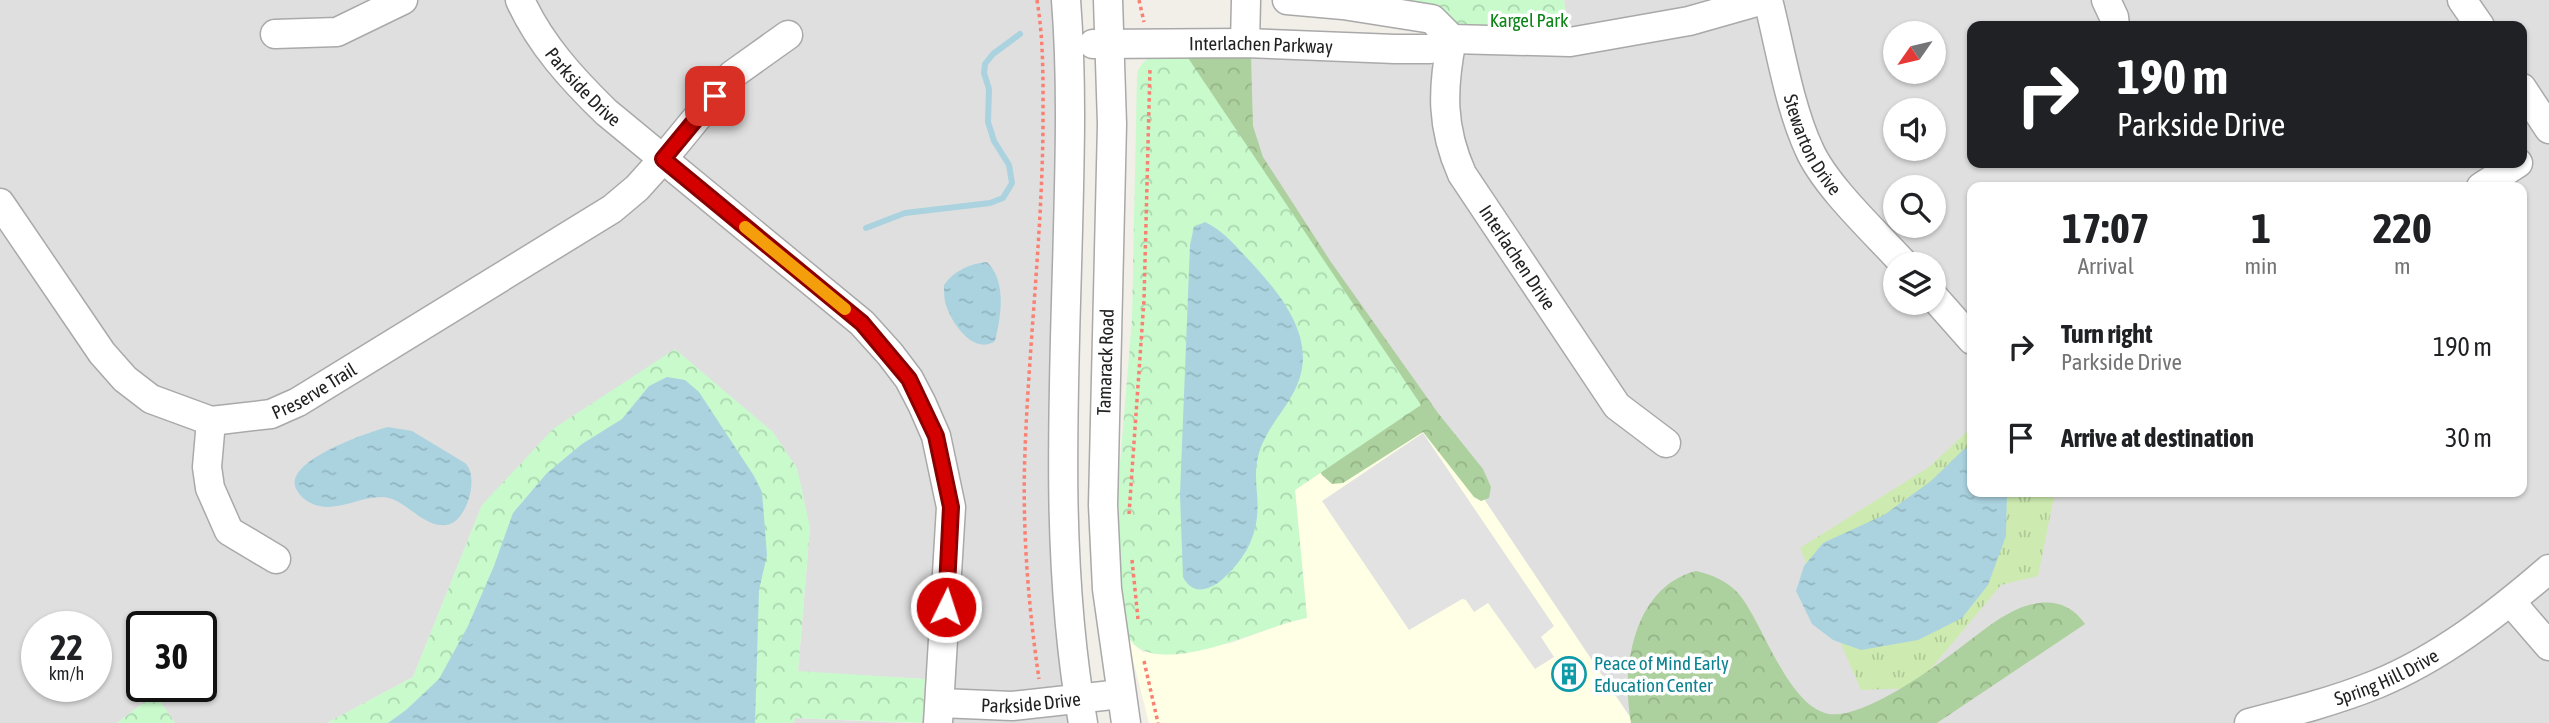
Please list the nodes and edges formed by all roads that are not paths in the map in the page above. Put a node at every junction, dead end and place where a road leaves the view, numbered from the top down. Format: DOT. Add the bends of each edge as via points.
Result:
graph roads {
  1 [pos="403,0"];
  2 [pos="520,0"];
  3 [pos="1066,0"];
  4 [pos="1108,0"];
  5 [pos="1246,0"];
  6 [pos="1287,0"];
  7 [pos="1765,0"];
  8 [pos="2106,0"];
  9 [pos="2462,0"];
  10 [pos="2114,21"];
  11 [pos="2477,21"];
  12 [pos="275,34"];
  13 [pos="788,35"];
  14 [pos="1452,39"];
  15 [pos="1110,43"];
  16 [pos="1245,43"];
  17 [pos="1070,44"];
  18 [pos="2527,96"];
  19 [pos="2549,129"];
  20 [pos="2549,142"];
  21 [pos="2527,156"];
  22 [pos="663,159"];
  23 [pos="2510,168"];
  24 [pos="2488,182"];
  25 [pos="0,203"];
  26 [pos="1893,252"];
  27 [pos="1946,311"];
  28 [pos="1967,334"];
  29 [pos="211,421"];
  30 [pos="1666,443"];
  31 [pos="276,559"];
  32 [pos="2549,569"];
  33 [pos="2511,602"];
  34 [pos="2549,646"];
  35 [pos="1121,694"];
  36 [pos="1081,711"];
  37 [pos="939,713"];
  38 [pos="1126,723"];
  39 [pos="2249,723"];
  1 -- 12 [label="street" via="337,32"];
  2 -- 22 [label="street, Parkside Drive" via="576,83"];
  3 -- 17 [label="street, Tamarack Road"];
  4 -- 15 [label="street, Tamarack Road"];
  5 -- 16 [label="street"];
  6 -- 14 [label="street" via="1432,19"];
  7 -- 14 [label="street, Interlachen Parkway" via="1689,21 1570,42"];
  7 -- 26 [label="street, Stewarton Drive" via="1809,151 1835,188"];
  8 -- 10 [label="street"];
  9 -- 11 [label="street"];
  13 -- 22 [label="street" via="732,75"];
  14 -- 16 [label="street, Interlachen Parkway" via="1430,49"];
  14 -- 30 [label="street, Interlachen Drive" via="1444,79 1445,121 1462,174 1617,406"];
  15 -- 16 [label="street, Interlachen Parkway"];
  15 -- 17 [label="street, Interlachen Parkway"];
  15 -- 35 [label="street, Tamarack Road" via="1103,505 1107,589"];
  17 -- 36 [label="street, Tamarack Road" via="1062,505"];
  18 -- 19 [label="street"];
  20 -- 21 [label="street"];
  22 -- 29 [label="street, Preserve Trail" via="612,209 298,402 271,414"];
  22 -- 37 [label="street, Parkside Drive" via="862,323 909,379 922,404 936,436 951,507"];
  23 -- 24 [label="street"];
  25 -- 29 [label="street, Preserve Trail" via="102,353 125,379 151,399"];
  27 -- 28 [label="street"];
  29 -- 31 [label="street" via="210,488 229,531"];
  32 -- 33 [label="street, Spring Hill Drive"];
  33 -- 34 [label="street"];
  33 -- 39 [label="street, Spring Hill Drive" via="2470,632 2378,684"];
  35 -- 36 [label="street, Parkside Drive"];
  35 -- 38 [label="street, Tamarack Road"];
  36 -- 37 [label="street, Parkside Drive" via="1042,702"];
}
